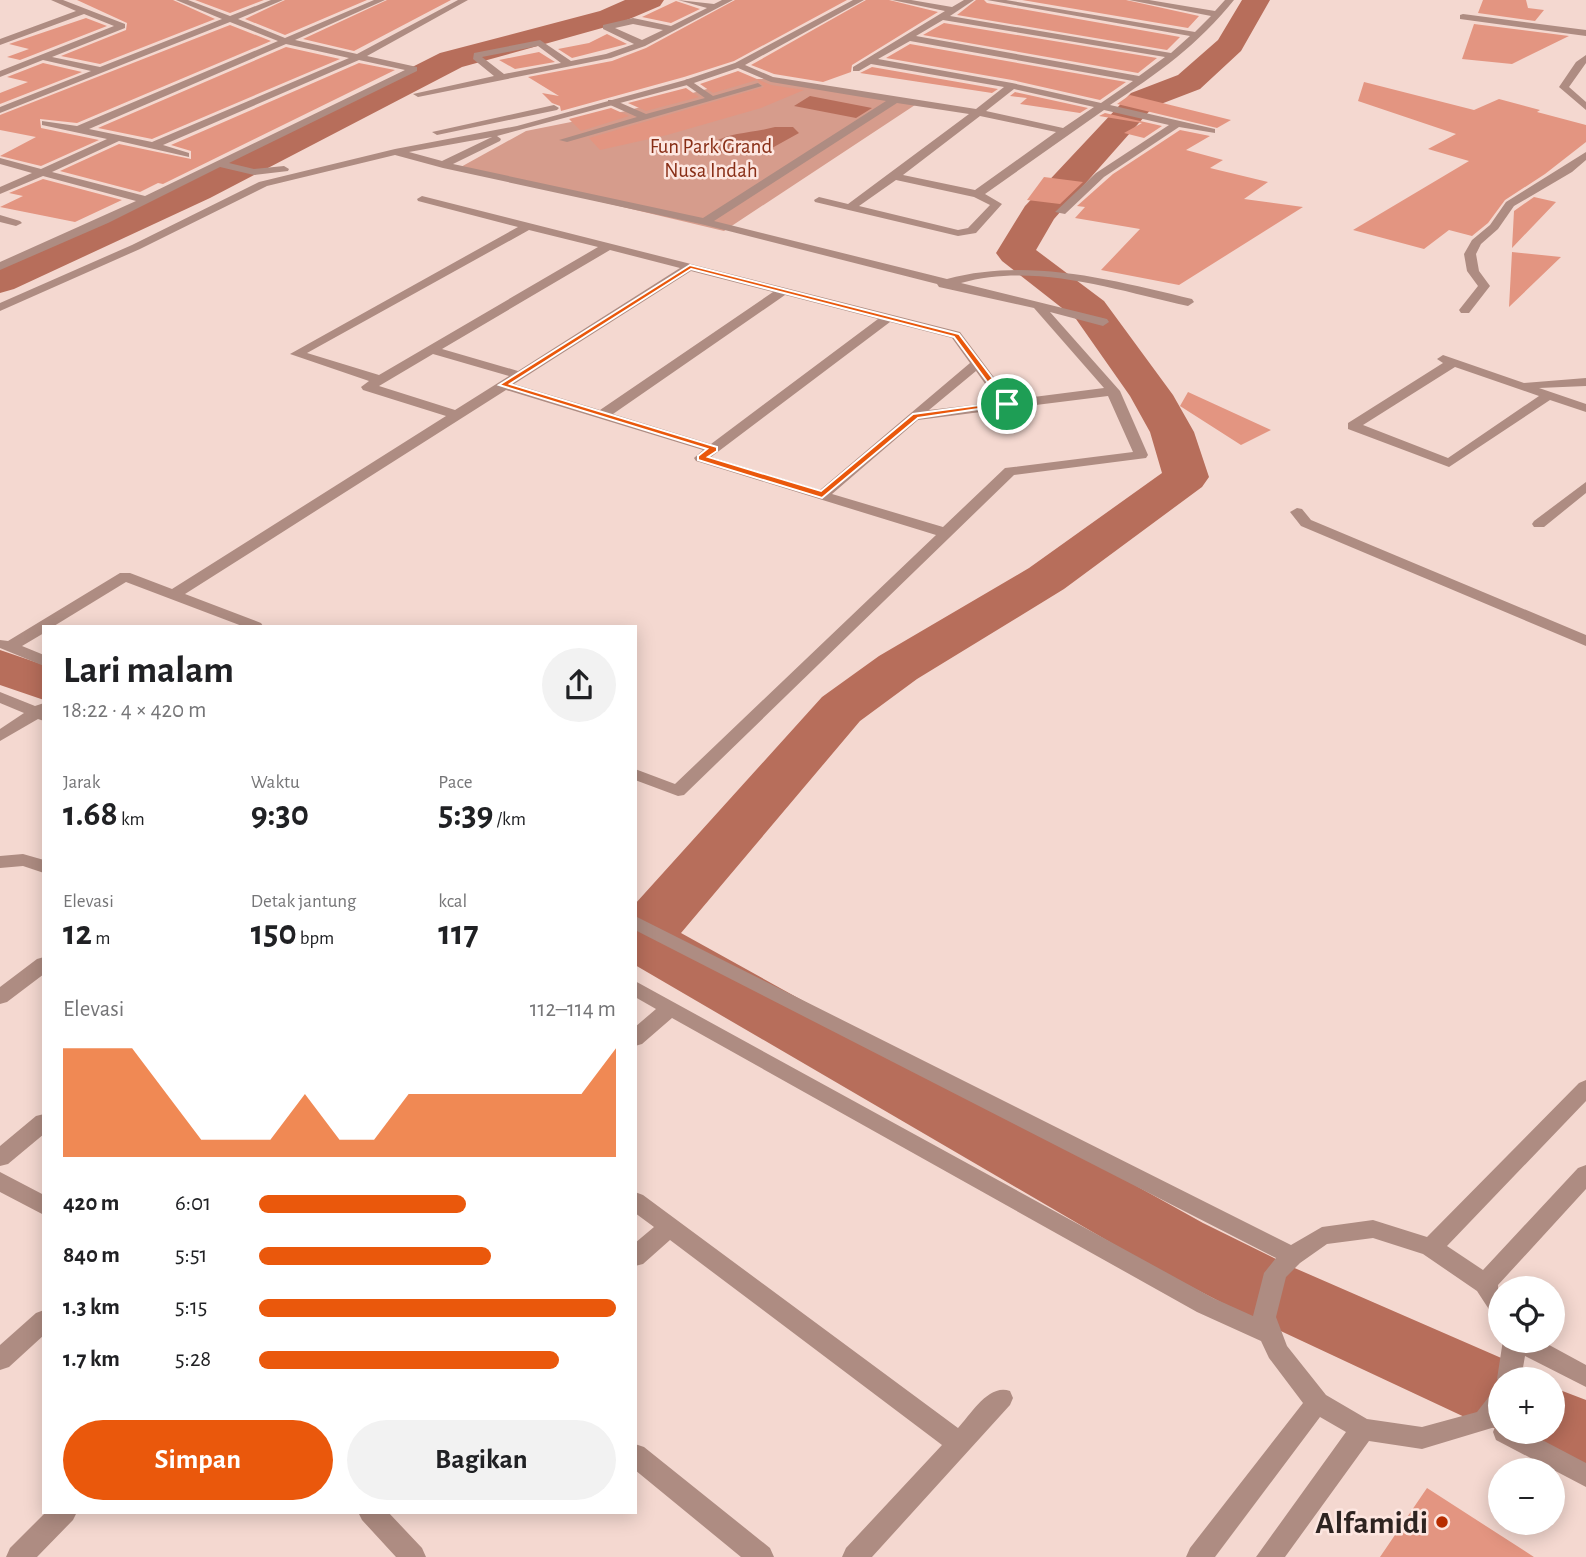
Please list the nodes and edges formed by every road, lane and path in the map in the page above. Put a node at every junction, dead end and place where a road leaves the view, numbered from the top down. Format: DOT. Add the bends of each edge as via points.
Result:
graph roads {
  1 [pos="55,0"];
  2 [pos="180,0"];
  3 [pos="204,0"];
  4 [pos="279,0"];
  5 [pos="381,0"];
  6 [pos="464,0"];
  7 [pos="682,0"];
  8 [pos="729,0"];
  9 [pos="859,0"];
  10 [pos="897,0"];
  11 [pos="932,0"];
  12 [pos="990,0"];
  13 [pos="1133,0"];
  14 [pos="1230,0"];
  15 [pos="193,5"];
  16 [pos="961,5"];
  17 [pos="715,7"];
  18 [pos="85,10"];
  19 [pos="1218,14"];
  20 [pos="942,17"];
  21 [pos="1463,17"];
  22 [pos="229,21"];
  23 [pos="787,26"];
  24 [pos="672,29"];
  25 [pos="1586,33"];
  26 [pos="1199,35"];
  27 [pos="910,37"];
  28 [pos="0,41"];
  29 [pos="286,41"];
  30 [pos="642,44"];
  31 [pos="1174,56"];
  32 [pos="358,57"];
  33 [pos="44,58"];
  34 [pos="1586,58"];
  35 [pos="872,61"];
  36 [pos="571,65"];
  37 [pos="738,65"];
  38 [pos="856,69"];
  39 [pos="101,70"];
  40 [pos="0,74"];
  41 [pos="503,78"];
  42 [pos="1144,80"];
  43 [pos="688,82"];
  44 [pos="758,86"];
  45 [pos="1012,86"];
  46 [pos="418,94"];
  47 [pos="711,98"];
  48 [pos="896,99"];
  49 [pos="611,102"];
  50 [pos="1106,107"];
  51 [pos="1586,107"];
  52 [pos="0,110"];
  53 [pos="978,113"];
  54 [pos="644,117"];
  55 [pos="46,123"];
  56 [pos="1178,123"];
  57 [pos="518,129"];
  58 [pos="77,130"];
  59 [pos="1065,131"];
  60 [pos="1211,131"];
  61 [pos="115,139"];
  62 [pos="564,141"];
  63 [pos="384,144"];
  64 [pos="153,145"];
  65 [pos="395,152"];
  66 [pos="186,155"];
  67 [pos="1586,155"];
  68 [pos="0,161"];
  69 [pos="222,165"];
  70 [pos="443,165"];
  71 [pos="43,173"];
  72 [pos="286,173"];
  73 [pos="893,176"];
  74 [pos="0,191"];
  75 [pos="977,194"];
  76 [pos="422,199"];
  77 [pos="146,200"];
  78 [pos="819,200"];
  79 [pos="851,207"];
  80 [pos="1061,212"];
  81 [pos="0,218"];
  82 [pos="705,222"];
  83 [pos="16,223"];
  84 [pos="528,226"];
  85 [pos="609,246"];
  86 [pos="0,266"];
  87 [pos="690,267"];
  88 [pos="943,284"];
  89 [pos="783,291"];
  90 [pos="1188,302"];
  91 [pos="0,307"];
  92 [pos="1040,307"];
  93 [pos="1465,310"];
  94 [pos="887,318"];
  95 [pos="1103,322"];
  96 [pos="431,350"];
  97 [pos="977,363"];
  98 [pos="519,375"];
  99 [pos="380,380"];
  100 [pos="1586,382"];
  101 [pos="1517,384"];
  102 [pos="504,385"];
  103 [pos="1113,391"];
  104 [pos="1549,395"];
  105 [pos="1007,404"];
  106 [pos="1586,408"];
  107 [pos="456,415"];
  108 [pos="602,415"];
  109 [pos="916,416"];
  110 [pos="714,449"];
  111 [pos="1586,486"];
  112 [pos="822,495"];
  113 [pos="1297,512"];
  114 [pos="1539,524"];
  115 [pos="946,533"];
  116 [pos="173,595"];
  117 [pos="252,625"];
  118 [pos="1586,642"];
  119 [pos="5,645"];
  120 [pos="42,661"];
  121 [pos="0,697"];
  122 [pos="41,712"];
  123 [pos="0,736"];
  124 [pos="637,775"];
  125 [pos="0,862"];
  126 [pos="42,866"];
  127 [pos="637,923"];
  128 [pos="42,966"];
  129 [pos="637,989"];
  130 [pos="0,997"];
  131 [pos="670,1007"];
  132 [pos="637,1037"];
  133 [pos="1586,1088"];
  134 [pos="42,1124"];
  135 [pos="0,1158"];
  136 [pos="1586,1174"];
  137 [pos="0,1181"];
  138 [pos="637,1203"];
  139 [pos="42,1205"];
  140 [pos="669,1227"];
  141 [pos="1431,1247"];
  142 [pos="637,1255"];
  143 [pos="1292,1256"];
  144 [pos="1485,1284"];
  145 [pos="1488,1289"];
  146 [pos="42,1322"];
  147 [pos="1267,1326"];
  148 [pos="1534,1353"];
  149 [pos="0,1360"];
  150 [pos="1586,1377"];
  151 [pos="1001,1398"];
  152 [pos="1317,1403"];
  153 [pos="1488,1421"];
  154 [pos="1363,1429"];
  155 [pos="958,1443"];
  156 [pos="1535,1444"];
  157 [pos="637,1457"];
  158 [pos="1586,1476"];
  159 [pos="62,1514"];
  160 [pos="373,1514"];
  161 [pos="19,1557"];
  162 [pos="413,1557"];
  163 [pos="761,1557"];
  164 [pos="855,1557"];
  165 [pos="1199,1557"];
  166 [pos="1269,1557"];
  1 -- 18 [label="street"];
  2 -- 15 [label="street"];
  3 -- 15 [label="street"];
  4 -- 22 [label="street"];
  5 -- 29 [label="street"];
  6 -- 32 [label="street"];
  7 -- 17 [label="street"];
  8 -- 17 [label="street"];
  9 -- 37 [label="street"];
  10 -- 16 [label="street"];
  11 -- 16 [label="street"];
  12 -- 26 [label="street"];
  13 -- 19 [label="street"];
  14 -- 19 [label="street"];
  15 -- 22 [label="street"];
  16 -- 20 [label="street"];
  17 -- 24 [label="street"];
  18 -- 28 [label="street"];
  18 -- 33 [label="street" via="122,26"];
  19 -- 26 [label="street"];
  20 -- 27 [label="street"];
  20 -- 31 [label="street"];
  21 -- 25 [label="street"];
  22 -- 29 [label="street"];
  22 -- 39 [label="street"];
  23 -- 63 [label="street" via="700,70 610,96"];
  24 -- 30 [label="street"];
  24 -- 30 [label="street" via="634,21 606,27"];
  26 -- 31 [label="street"];
  27 -- 35 [label="street"];
  27 -- 42 [label="street"];
  29 -- 32 [label="street"];
  29 -- 58 [label="street"];
  30 -- 36 [label="street"];
  31 -- 42 [label="street"];
  32 -- 64 [label="street"];
  32 -- 69 [label="street" via="414,69"];
  33 -- 39 [label="street"];
  33 -- 40 [label="street"];
  34 -- 51 [label="street" via="1564,87"];
  35 -- 38 [label="street"];
  35 -- 45 [label="street"];
  36 -- 41 [label="street"];
  36 -- 41 [label="street" via="540,43 477,55"];
  37 -- 43 [label="street"];
  37 -- 48 [label="street" via="771,79"];
  39 -- 52 [label="street"];
  41 -- 46 [label="street"];
  42 -- 50 [label="street"];
  43 -- 47 [label="lane"];
  43 -- 49 [label="street"];
  44 -- 47 [label="lane"];
  45 -- 50 [label="street"];
  45 -- 53 [label="street"];
  47 -- 54 [label="lane"];
  48 -- 53 [label="street"];
  48 -- 82 [label="street"];
  49 -- 54 [label="lane"];
  49 -- 57 [label="street"];
  50 -- 56 [label="street"];
  50 -- 59 [label="street"];
  53 -- 59 [label="street"];
  53 -- 73 [label="street"];
  54 -- 62 [label="lane"];
  55 -- 58 [label="street"];
  56 -- 60 [label="street"];
  56 -- 80 [label="street" via="1100,174"];
  57 -- 65 [label="street"];
  57 -- 70 [label="street"];
  58 -- 61 [label="street"];
  59 -- 75 [label="street"];
  61 -- 64 [label="street"];
  61 -- 71 [label="street"];
  63 -- 65 [label="street"];
  63 -- 72 [label="street"];
  64 -- 66 [label="street"];
  65 -- 70 [label="street"];
  65 -- 72 [label="street"];
  67 -- 93 [label="street" via="1510,204 1476,242 1470,254 1473,271 1484,286"];
  68 -- 71 [label="street"];
  69 -- 72 [label="street"];
  69 -- 77 [label="street"];
  70 -- 82 [label="street"];
  71 -- 74 [label="street"];
  71 -- 77 [label="street"];
  72 -- 91 [label="street"];
  73 -- 75 [label="street"];
  73 -- 79 [label="street"];
  75 -- 79 [label="street" via="997,204 966,233"];
  76 -- 84 [label="street"];
  77 -- 86 [label="street"];
  78 -- 79 [label="street"];
  81 -- 83 [label="street"];
  82 -- 88 [label="street"];
  84 -- 85 [label="street"];
  84 -- 99 [label="street" via="296,354"];
  85 -- 87 [label="street"];
  85 -- 96 [label="street"];
  87 -- 89 [label="street"];
  87 -- 98 [label="street"];
  88 -- 90 [label="street" via="969,275 1054,274"];
  88 -- 92 [label="street"];
  89 -- 94 [label="street"];
  89 -- 108 [label="street"];
  92 -- 95 [label="street"];
  92 -- 103 [label="street"];
  94 -- 97 [label="street" via="956,335"];
  94 -- 110 [label="street"];
  96 -- 98 [label="street"];
  96 -- 99 [label="street"];
  97 -- 105 [label="street"];
  97 -- 109 [label="street"];
  98 -- 102 [label="street"];
  99 -- 107 [label="street" via="368,387"];
  100 -- 101 [label="street"];
  101 -- 104 [label="street"];
  101 -- 104 [label="street" via="1448,361 1353,426 1449,463"];
  102 -- 107 [label="street"];
  102 -- 108 [label="street"];
  103 -- 105 [label="street"];
  103 -- 115 [label="street" via="1141,455 1010,471"];
  104 -- 106 [label="street"];
  105 -- 109 [label="street"];
  107 -- 116 [label="street"];
  108 -- 110 [label="street"];
  109 -- 112 [label="street"];
  110 -- 112 [label="street" via="702,458"];
  111 -- 114 [label="street"];
  112 -- 115 [label="street"];
  113 -- 118 [label="street" via="1306,523"];
  115 -- 124 [label="street" via="678,791"];
  116 -- 117 [label="street"];
  116 -- 119 [label="street" via="125,576"];
  119 -- 120 [label="street"];
  121 -- 122 [label="street"];
  122 -- 123 [label="street"];
  125 -- 126 [label="street" via="16,859"];
  127 -- 143 [label="street"];
  128 -- 130 [label="street"];
  129 -- 131 [label="street"];
  131 -- 132 [label="street"];
  131 -- 147 [label="street" via="1205,1305"];
  133 -- 141 [label="street"];
  134 -- 135 [label="street"];
  136 -- 144 [label="street"];
  137 -- 139 [label="street"];
  138 -- 140 [label="street"];
  140 -- 142 [label="street"];
  140 -- 155 [label="street"];
  141 -- 143 [label="street" via="1373,1229 1322,1236"];
  141 -- 144 [label="street"];
  143 -- 147 [label="street" via="1276,1273"];
  144 -- 145 [label="street"];
  146 -- 149 [label="street"];
  147 -- 152 [label="street" via="1277,1351"];
  148 -- 150 [label="street"];
  151 -- 155 [label="street"];
  152 -- 154 [label="street"];
  152 -- 165 [label="street"];
  153 -- 154 [label="street" via="1422,1438"];
  154 -- 166 [label="street"];
  155 -- 164 [label="street"];
  156 -- 158 [label="street"];
  157 -- 163 [label="street"];
  159 -- 161 [label="street"];
  160 -- 162 [label="street"];
}
